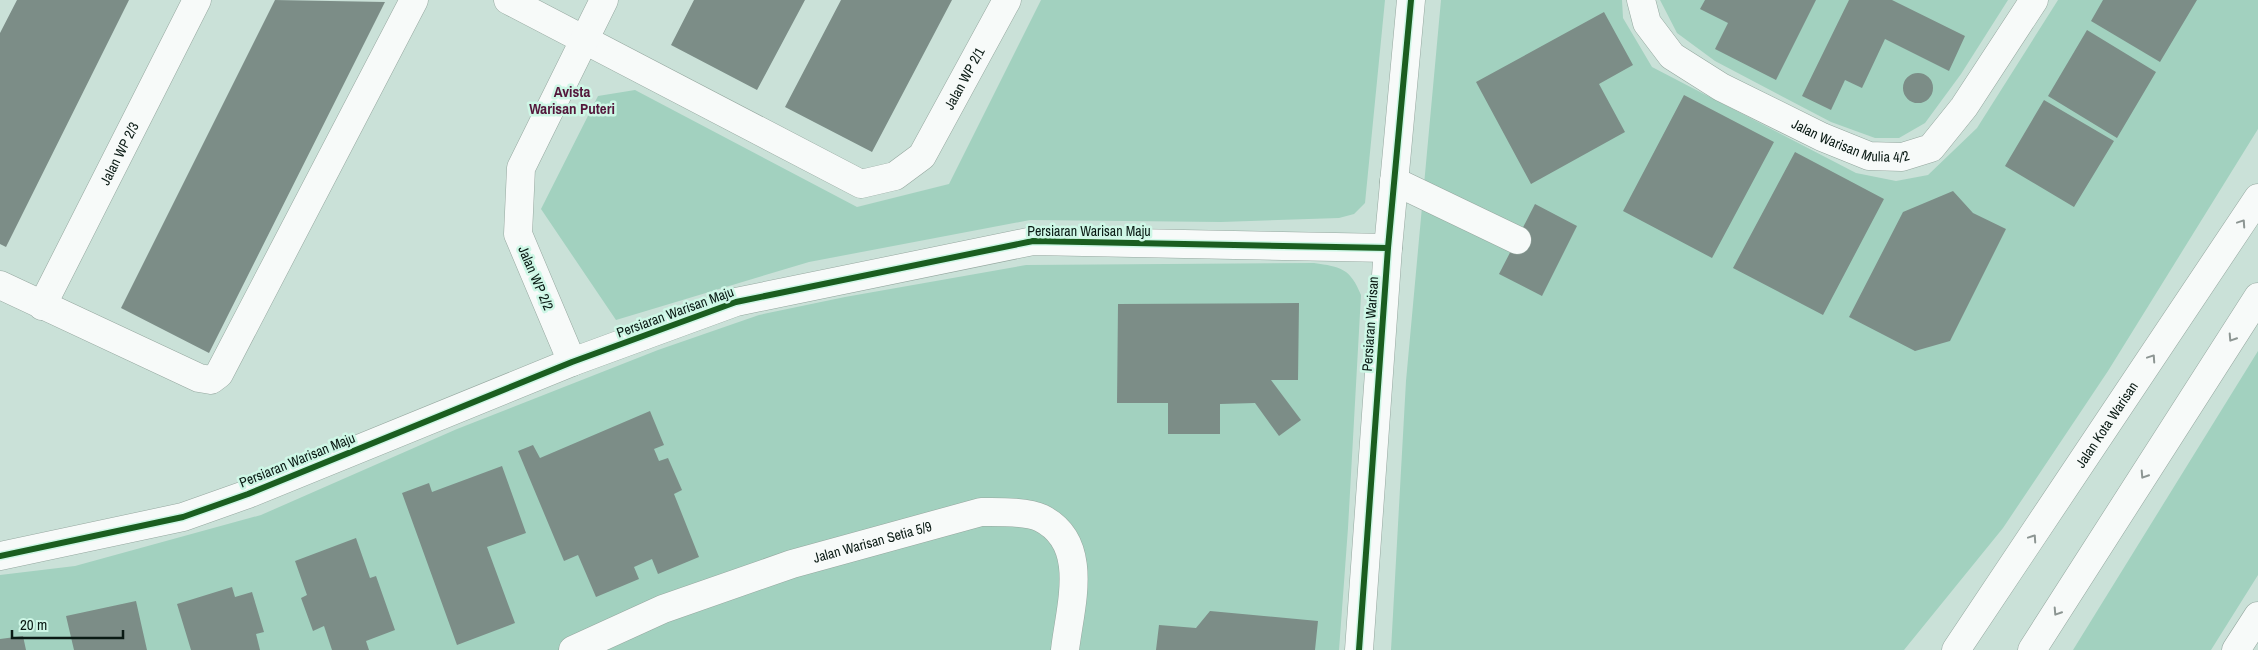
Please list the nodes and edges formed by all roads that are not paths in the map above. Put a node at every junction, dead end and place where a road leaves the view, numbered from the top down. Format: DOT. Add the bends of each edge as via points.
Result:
graph roads {
  1 [pos="197,0"];
  2 [pos="414,0"];
  3 [pos="508,0"];
  4 [pos="604,0"];
  5 [pos="1007,0"];
  6 [pos="1412,0"];
  7 [pos="1641,0"];
  8 [pos="2034,0"];
  9 [pos="584,39"];
  10 [pos="1394,182"];
  11 [pos="2258,198"];
  12 [pos="1517,240"];
  13 [pos="1388,248"];
  14 [pos="0,285"];
  15 [pos="2258,297"];
  16 [pos="42,306"];
  17 [pos="572,362"];
  18 [pos="0,556"];
  19 [pos="2018,560"];
  20 [pos="2258,616"];
  21 [pos="2036,645"];
  22 [pos="574,650"];
  23 [pos="1065,650"];
  24 [pos="1359,650"];
  25 [pos="1944,650"];
  26 [pos="1956,650"];
  27 [pos="2236,650"];
  1 -- 16 [label="street, Jalan WP 2/3"];
  2 -- 16 [label="street" via="219,374 211,380 198,378"];
  3 -- 9 [label="street"];
  4 -- 9 [label="street, Jalan WP 2/2"];
  5 -- 9 [label="street, Jalan WP 2/1" via="922,156 895,176 861,184"];
  6 -- 10 [label="street, Persiaran Warisan"];
  7 -- 8 [label="street, Jalan Warisan Mulia 4/2" via="1646,23 1672,56 1721,87 1822,137 1869,156 1902,157 1931,148 1964,107"];
  9 -- 17 [label="street, Jalan WP 2/2" via="521,168 518,234"];
  10 -- 12 [label="street"];
  10 -- 13 [label="street, Persiaran Warisan"];
  19 -- 11 [label="street, Jalan Kota Warisan, one-way"];
  13 -- 17 [label="street, Persiaran Warisan Maju" via="1033,241 736,302"];
  13 -- 24 [label="street, Persiaran Warisan"];
  14 -- 16 [label="street"];
  15 -- 21 [label="street, one-way"];
  17 -- 18 [label="street, Persiaran Warisan Maju" via="248,494 183,516"];
  19 -- 25 [label="street"];
  19 -- 26 [label="street, Jalan Kota Warisan"];
  20 -- 27 [label="street"];
  22 -- 23 [label="street, Jalan Warisan Setia 5/9" via="663,609 792,564 981,512 1041,518 1065,537 1072,553 1074,572"];
}
